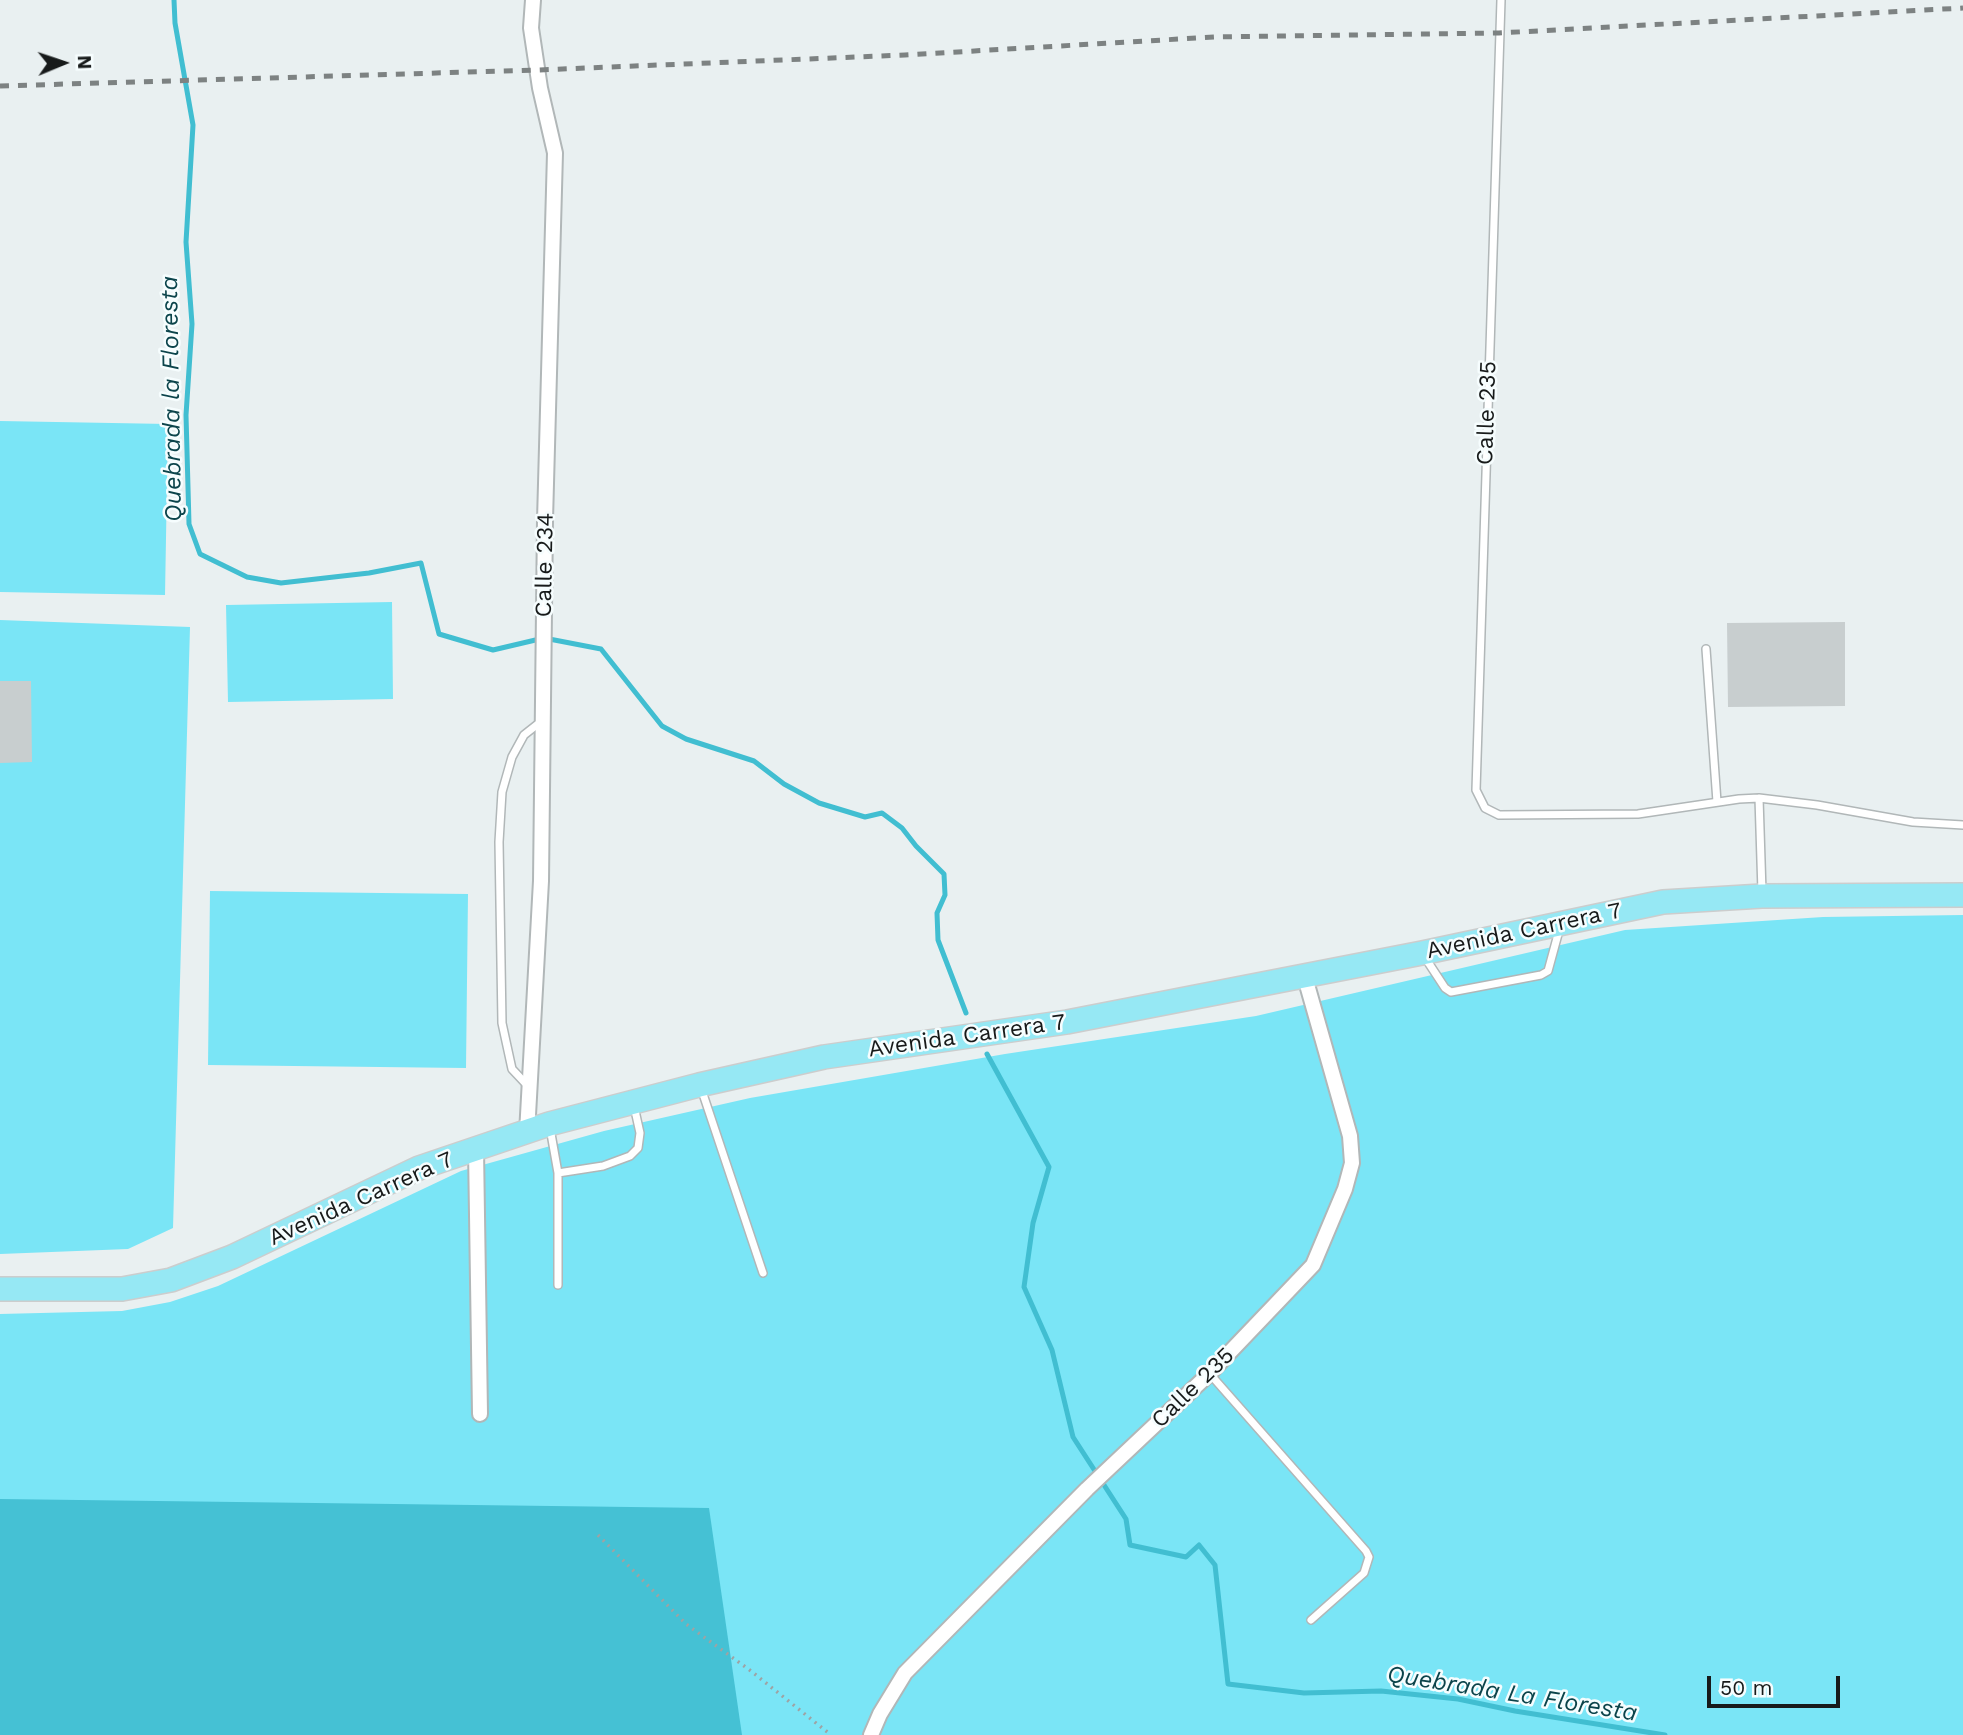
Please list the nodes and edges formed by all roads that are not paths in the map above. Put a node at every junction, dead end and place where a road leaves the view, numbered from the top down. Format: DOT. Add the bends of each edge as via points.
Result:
graph roads {
  1 [pos="533,0"];
  2 [pos="1501,0"];
  3 [pos="1706,649"];
  4 [pos="543,720"];
  5 [pos="1759,798"];
  6 [pos="1717,802"];
  7 [pos="1963,825"];
  8 [pos="1963,894"];
  9 [pos="1762,896"];
  10 [pos="1561,923"];
  11 [pos="1422,953"];
  12 [pos="1304,974"];
  13 [pos="699,1084"];
  14 [pos="529,1087"];
  15 [pos="633,1102"];
  16 [pos="549,1124"];
  17 [pos="527,1133"];
  18 [pos="476,1149"];
  19 [pos="558,1172"];
  20 [pos="763,1273"];
  21 [pos="558,1285"];
  22 [pos="0,1289"];
  23 [pos="1209,1374"];
  24 [pos="480,1413"];
  25 [pos="1311,1620"];
  26 [pos="872,1735"];
  1 -- 4 [label="street, Calle 234" via="531,28 555,153"];
  2 -- 6 [label="lane, Calle 235" via="1476,790 1485,808 1499,815 1638,814"];
  3 -- 6 [label="lane"];
  4 -- 14 [label="street, Calle 234" via="541,881"];
  4 -- 14 [label="lane" via="524,736 512,757 502,792 499,842 502,1023 512,1069"];
  5 -- 6 [label="lane"];
  5 -- 7 [label="lane" via="1913,822"];
  5 -- 9 [label="lane"];
  8 -- 9 [label="main road, Avenida Carrera 7"];
  9 -- 10 [label="main road, Avenida Carrera 7" via="1663,902"];
  10 -- 11 [label="main road, Avenida Carrera 7"];
  10 -- 11 [label="lane" via="1548,971 1541,975 1451,992"];
  11 -- 12 [label="main road, Avenida Carrera 7"];
  12 -- 13 [label="main road, Avenida Carrera 7" via="1067,1022 824,1057"];
  12 -- 23 [label="street, Calle 235" via="1350,1136 1352,1163 1313,1265"];
  13 -- 15 [label="main road, Avenida Carrera 7"];
  13 -- 20 [label="lane"];
  14 -- 17 [label="street, Calle 234"];
  15 -- 16 [label="main road, Avenida Carrera 7"];
  15 -- 19 [label="lane" via="640,1133 638,1148 630,1156 603,1166"];
  16 -- 17 [label="main road, Avenida Carrera 7"];
  16 -- 19 [label="lane"];
  17 -- 18 [label="main road, Avenida Carrera 7"];
  18 -- 22 [label="main road, Avenida Carrera 7" via="419,1168 232,1257 171,1280 122,1289"];
  18 -- 24 [label="street"];
  19 -- 21 [label="lane"];
  23 -- 25 [label="lane" via="1369,1557 1364,1573"];
  23 -- 26 [label="street, Calle 235" via="1087,1489 905,1673"];
}
